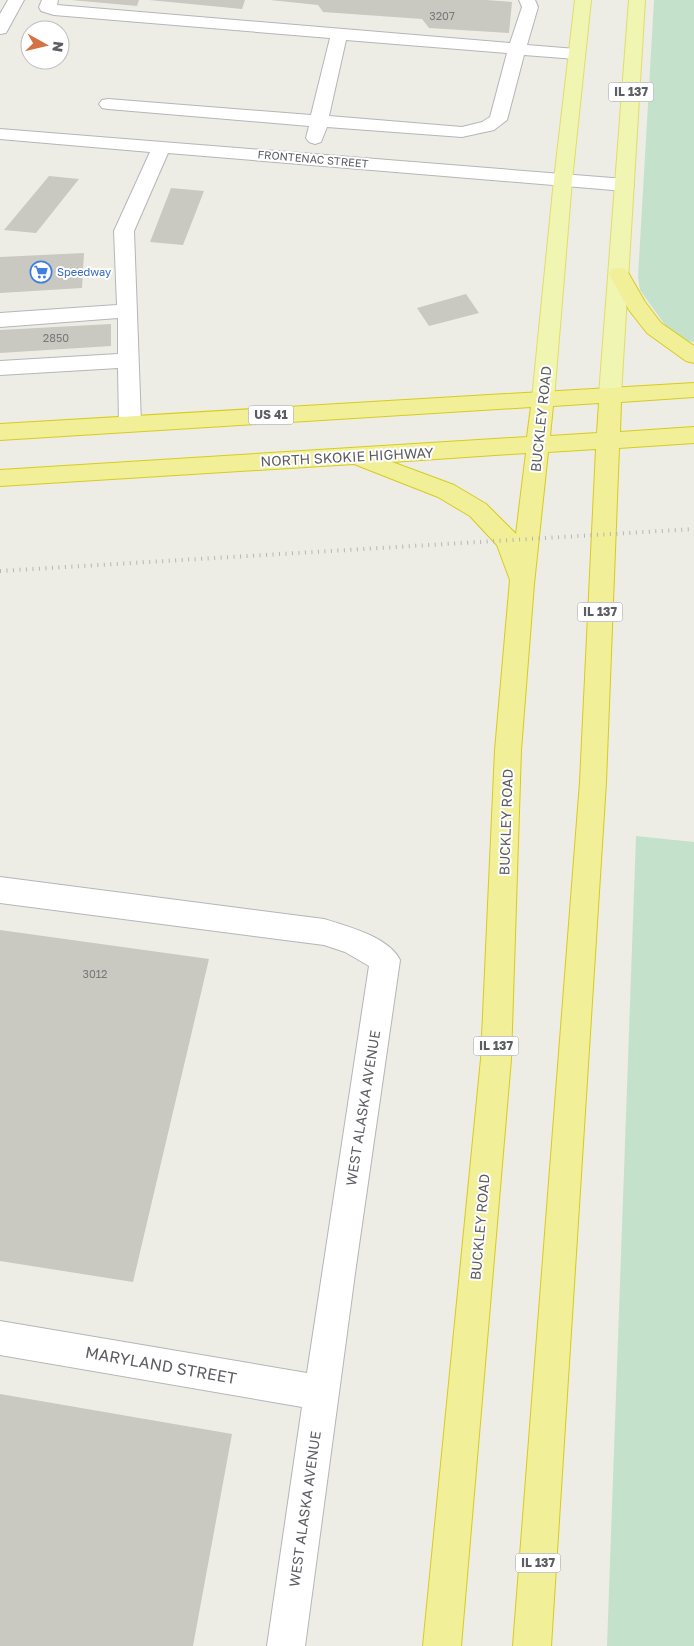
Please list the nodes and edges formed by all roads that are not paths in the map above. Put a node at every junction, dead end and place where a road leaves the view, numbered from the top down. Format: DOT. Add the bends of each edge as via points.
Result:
graph roads {
  1 [pos="16,0"];
  2 [pos="50,0"];
  3 [pos="527,0"];
  4 [pos="582,0"];
  5 [pos="637,0"];
  6 [pos="0,29"];
  7 [pos="339,35"];
  8 [pos="517,49"];
  9 [pos="576,54"];
  10 [pos="108,104"];
  11 [pos="319,121"];
  12 [pos="0,134"];
  13 [pos="161,147"];
  14 [pos="309,159"];
  15 [pos="563,180"];
  16 [pos="625,185"];
  17 [pos="619,274"];
  18 [pos="128,311"];
  19 [pos="0,320"];
  20 [pos="694,356"];
  21 [pos="129,360"];
  22 [pos="0,368"];
  23 [pos="694,390"];
  24 [pos="610,395"];
  25 [pos="543,399"];
  26 [pos="130,424"];
  27 [pos="0,432"];
  28 [pos="694,436"];
  29 [pos="608,441"];
  30 [pos="538,445"];
  31 [pos="355,456"];
  32 [pos="0,478"];
  33 [pos="522,584"];
  34 [pos="0,890"];
  35 [pos="0,1338"];
  36 [pos="322,1393"];
  37 [pos="286,1646"];
  38 [pos="442,1646"];
  39 [pos="532,1646"];
  1 -- 6 [label="street"];
  2 -- 7 [label="street" via="47,7 54,10"];
  3 -- 8 [label="street" via="530,7"];
  4 -- 9 [label="main road, BUCKLEY ROAD / IL 137"];
  5 -- 16 [label="main road, IL 137"];
  7 -- 8 [label="street"];
  7 -- 11 [label="street"];
  8 -- 9 [label="street"];
  8 -- 11 [label="street" via="498,120 488,126 462,132"];
  9 -- 15 [label="main road, BUCKLEY ROAD / IL 137"];
  10 -- 11 [label="street"];
  11 -- 14 [label="street"];
  12 -- 13 [label="street, FRONTENAC STREET"];
  13 -- 14 [label="street, FRONTENAC STREET"];
  13 -- 18 [label="street" via="124,231"];
  14 -- 15 [label="street, FRONTENAC STREET"];
  15 -- 16 [label="street, FRONTENAC STREET"];
  15 -- 25 [label="main road, BUCKLEY ROAD / IL 137"];
  16 -- 17 [label="main road, IL 137"];
  17 -- 20 [label="highway" via="636,305 654,328"];
  17 -- 24 [label="main road, IL 137"];
  18 -- 19 [label="street"];
  18 -- 21 [label="street"];
  21 -- 22 [label="street"];
  21 -- 26 [label="street"];
  23 -- 24 [label="highway, US 41"];
  24 -- 25 [label="highway, US 41"];
  24 -- 29 [label="highway, IL 137"];
  25 -- 26 [label="highway, US 41"];
  25 -- 30 [label="highway, BUCKLEY ROAD / IL 137"];
  26 -- 27 [label="highway, US 41"];
  28 -- 29 [label="highway, NORTH SKOKIE HIGHWAY"];
  29 -- 30 [label="highway, NORTH SKOKIE HIGHWAY"];
  29 -- 39 [label="highway, IL 137" via="593,782"];
  30 -- 31 [label="highway, NORTH SKOKIE HIGHWAY"];
  30 -- 33 [label="highway, BUCKLEY ROAD / IL 137"];
  31 -- 32 [label="highway, NORTH SKOKIE HIGHWAY"];
  31 -- 33 [label="highway" via="446,492 478,510 508,541"];
  33 -- 38 [label="highway, BUCKLEY ROAD / IL 137" via="508,750 496,1059"];
  34 -- 36 [label="street, WEST ALASKA AVENUE" via="324,932 354,942 385,960"];
  35 -- 36 [label="street, MARYLAND STREET"];
  36 -- 37 [label="street, WEST ALASKA AVENUE"];
}
